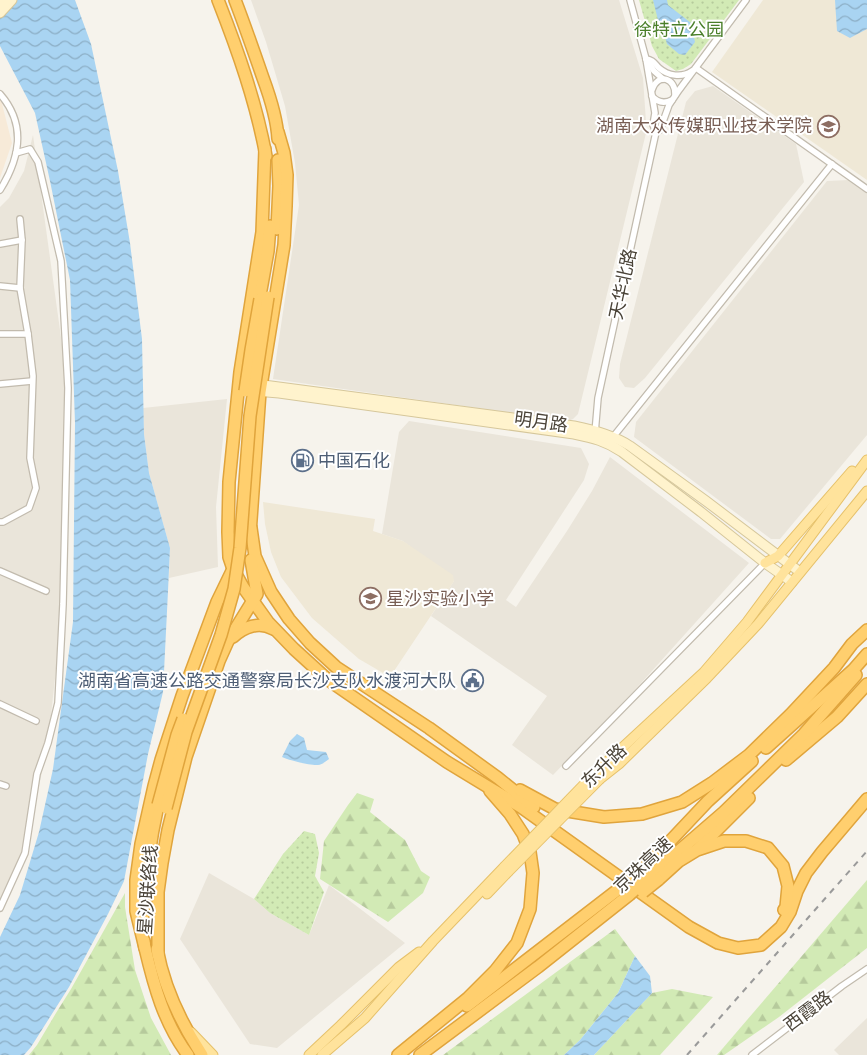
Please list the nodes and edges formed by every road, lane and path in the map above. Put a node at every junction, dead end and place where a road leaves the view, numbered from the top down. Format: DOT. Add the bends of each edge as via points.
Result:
graph roads {
  1 [pos="12,0"];
  2 [pos="218,0"];
  3 [pos="235,0"];
  4 [pos="630,0"];
  5 [pos="746,0"];
  6 [pos="0,13"];
  7 [pos="646,59"];
  8 [pos="696,68"];
  9 [pos="680,75"];
  10 [pos="663,79"];
  11 [pos="671,82"];
  12 [pos="0,94"];
  13 [pos="652,94"];
  14 [pos="674,98"];
  15 [pos="278,132"];
  16 [pos="656,132"];
  17 [pos="265,149"];
  18 [pos="16,153"];
  19 [pos="832,164"];
  20 [pos="867,189"];
  21 [pos="0,190"];
  22 [pos="20,219"];
  23 [pos="22,240"];
  24 [pos="0,244"];
  25 [pos="0,286"];
  26 [pos="20,288"];
  27 [pos="264,298"];
  28 [pos="0,334"];
  29 [pos="28,334"];
  30 [pos="32,381"];
  31 [pos="0,384"];
  32 [pos="238,386"];
  33 [pos="261,388"];
  34 [pos="595,434"];
  35 [pos="613,437"];
  36 [pos="604,442"];
  37 [pos="867,454"];
  38 [pos="867,460"];
  39 [pos="867,492"];
  40 [pos="0,522"];
  41 [pos="251,528"];
  42 [pos="778,556"];
  43 [pos="765,564"];
  44 [pos="790,565"];
  45 [pos="233,569"];
  46 [pos="0,571"];
  47 [pos="800,572"];
  48 [pos="782,575"];
  49 [pos="792,582"];
  50 [pos="46,591"];
  51 [pos="253,601"];
  52 [pos="274,629"];
  53 [pos="867,630"];
  54 [pos="867,634"];
  55 [pos="228,641"];
  56 [pos="867,654"];
  57 [pos="867,663"];
  58 [pos="867,682"];
  59 [pos="0,704"];
  60 [pos="36,721"];
  61 [pos="780,736"];
  62 [pos="778,759"];
  63 [pos="566,766"];
  64 [pos="599,775"];
  65 [pos="498,778"];
  66 [pos="482,783"];
  67 [pos="867,799"];
  68 [pos="162,806"];
  69 [pos="697,850"];
  70 [pos="506,869"];
  71 [pos="650,876"];
  72 [pos="629,893"];
  73 [pos="0,908"];
  74 [pos="434,941"];
  75 [pos="145,948"];
  76 [pos="158,955"];
  77 [pos="867,969"];
  78 [pos="184,1026"];
  79 [pos="171,1028"];
  80 [pos="182,1055"];
  81 [pos="188,1055"];
  82 [pos="202,1055"];
  83 [pos="213,1055"];
  84 [pos="309,1055"];
  85 [pos="322,1055"];
  86 [pos="329,1055"];
  87 [pos="399,1055"];
  88 [pos="420,1055"];
  89 [pos="752,1055"];
  1 -- 6 [label="street"];
  2 -- 17 [label="highway" via="250,87"];
  3 -- 15 [label="highway" via="270,98"];
  4 -- 7 [label="street"];
  5 -- 8 [label="street"];
  7 -- 9 [label="street" via="652,60 664,72"];
  7 -- 10 [label="street"];
  7 -- 13 [label="street"];
  8 -- 9 [label="street"];
  8 -- 14 [label="street"];
  8 -- 19 [label="street"];
  9 -- 11 [label="street"];
  10 -- 11 [label="street"];
  10 -- 13 [label="street" via="656,82"];
  11 -- 14 [label="street" via="675,88"];
  12 -- 18 [label="street" via="14,116 18,131"];
  13 -- 14 [label="street" via="657,101 665,103"];
  13 -- 16 [label="street"];
  14 -- 16 [label="street" via="660,130"];
  15 -- 27 [label="highway" via="277,230"];
  15 -- 33 [label="highway" via="287,175 284,235"];
  16 -- 34 [label="street, 天华北路" via="598,398"];
  17 -- 27 [label="highway" via="271,199"];
  17 -- 32 [label="highway" via="262,232"];
  18 -- 21 [label="street"];
  18 -- 73 [label="street" via="30,149 38,162 61,261 68,407 58,703 37,774 25,853"];
  19 -- 20 [label="street"];
  19 -- 35 [label="street"];
  22 -- 23 [label="street"];
  23 -- 24 [label="street"];
  23 -- 26 [label="street"];
  25 -- 26 [label="street"];
  26 -- 29 [label="street"];
  27 -- 68 [label="highway, bridge" via="234,589"];
  28 -- 29 [label="street"];
  29 -- 30 [label="street"];
  30 -- 31 [label="street"];
  30 -- 40 [label="street" via="30,458 36,488 30,508"];
  32 -- 33 [label="street, 明月路"];
  32 -- 45 [label="highway" via="229,482 229,557"];
  33 -- 34 [label="street, 明月路"];
  33 -- 41 [label="highway"];
  34 -- 35 [label="street, 明月路"];
  34 -- 36 [label="street, 明月路"];
  35 -- 36 [label="street"];
  35 -- 42 [label="street, 明月路" via="622,440"];
  36 -- 43 [label="street, 明月路" via="622,452"];
  37 -- 42 [label="main road"];
  38 -- 44 [label="main road, 东升路"];
  39 -- 47 [label="main road, 东升路"];
  41 -- 51 [label="highway" via="249,548 256,594"];
  41 -- 65 [label="highway" via="254,556 271,592 310,643 336,667"];
  42 -- 43 [label="main road"];
  42 -- 44 [label="street, 明月路"];
  43 -- 48 [label="street, 明月路"];
  43 -- 63 [label="street"];
  44 -- 47 [label="street, 明月路"];
  44 -- 48 [label="main road, 东升路"];
  45 -- 51 [label="highway"];
  45 -- 75 [label="highway" via="216,602 154,786 136,880 136,911"];
  46 -- 50 [label="street"];
  47 -- 49 [label="main road, 东升路"];
  48 -- 49 [label="street, 明月路"];
  48 -- 64 [label="main road, 东升路" via="704,672"];
  49 -- 64 [label="main road, 东升路" via="707,678 619,764"];
  51 -- 52 [label="highway"];
  51 -- 55 [label="highway"];
  52 -- 55 [label="highway" via="254,626"];
  52 -- 66 [label="highway" via="327,680"];
  53 -- 65 [label="highway" via="749,755 682,802 642,814 604,817 555,809"];
  54 -- 61 [label="highway"];
  55 -- 76 [label="highway" via="186,757 168,830 158,892"];
  56 -- 61 [label="highway, 京珠高速"];
  57 -- 62 [label="highway, 京珠高速"];
  58 -- 62 [label="highway"];
  58 -- 69 [label="highway" via="837,718 788,759"];
  59 -- 60 [label="street"];
  61 -- 71 [label="highway, 京珠高速" via="708,801"];
  62 -- 71 [label="highway, 京珠高速" via="724,812"];
  64 -- 70 [label="main road, 东升路, bridge"];
  65 -- 69 [label="highway" via="702,929 723,939 744,941 763,936 777,923 786,907 788,886 782,866 768,848 746,841 724,841"];
  66 -- 67 [label="highway" via="522,807 689,927 718,943 738,948 761,945 781,928 806,873"];
  66 -- 87 [label="highway" via="510,814 530,852 533,873 530,909 517,943 495,971 468,998"];
  68 -- 75 [label="highway, 星沙联络线" via="153,831 145,882"];
  68 -- 76 [label="highway" via="153,883"];
  69 -- 71 [label="highway"];
  70 -- 74 [label="main road, 东升路"];
  70 -- 86 [label="main road, 东升路" via="368,1019"];
  71 -- 72 [label="highway, 京珠高速, bridge"];
  72 -- 87 [label="highway, 京珠高速"];
  72 -- 88 [label="highway, 京珠高速" via="538,967"];
  74 -- 84 [label="main road" via="399,967"];
  74 -- 85 [label="main road, 东升路" via="365,1018"];
  75 -- 79 [label="highway, 星沙联络线" via="156,993"];
  76 -- 78 [label="highway"];
  77 -- 89 [label="street, 西霞路"];
  78 -- 82 [label="highway"];
  78 -- 83 [label="main road"];
  79 -- 80 [label="main road"];
  79 -- 81 [label="highway, 星沙联络线"];
}
